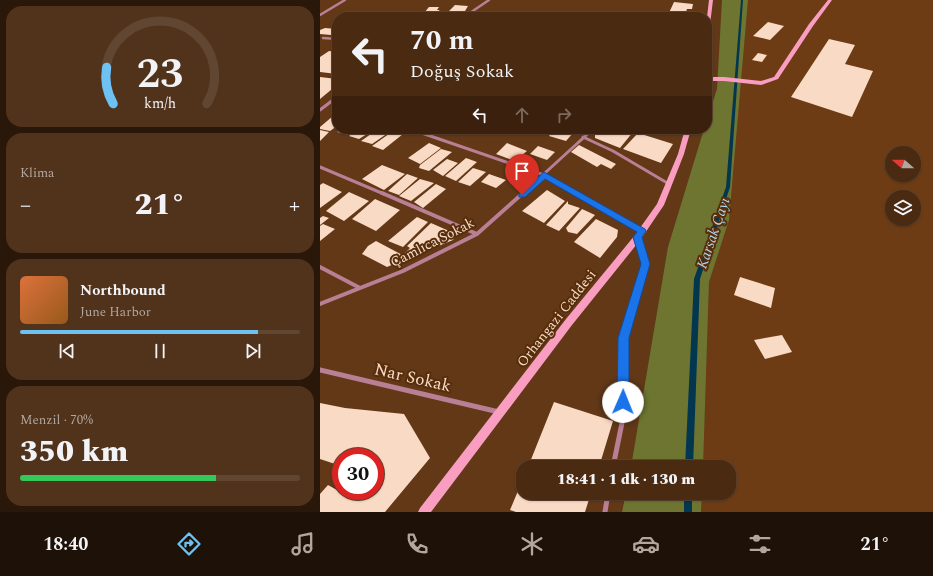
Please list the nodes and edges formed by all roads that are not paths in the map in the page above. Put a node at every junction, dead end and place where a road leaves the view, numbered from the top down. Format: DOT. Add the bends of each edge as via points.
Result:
graph roads {
  1 [pos="345,0"];
  2 [pos="489,0"];
  3 [pos="711,0"];
  4 [pos="830,0"];
  5 [pos="471,12"];
  6 [pos="710,12"];
  7 [pos="320,15"];
  8 [pos="321,38"];
  9 [pos="332,39"];
  10 [pos="712,79"];
  11 [pos="330,102"];
  12 [pos="320,110"];
  13 [pos="425,134"];
  14 [pos="586,134"];
  15 [pos="687,134"];
  16 [pos="583,137"];
  17 [pos="320,167"];
  18 [pos="544,175"];
  19 [pos="669,184"];
  20 [pos="477,234"];
  21 [pos="640,234"];
  22 [pos="320,267"];
  23 [pos="360,288"];
  24 [pos="320,304"];
  25 [pos="320,370"];
  26 [pos="500,412"];
  27 [pos="614,460"];
  28 [pos="607,500"];
  29 [pos="424,512"];
  30 [pos="604,512"];
  1 -- 7 [label="street"];
  2 -- 5 [label="street"];
  3 -- 6 [label="street"];
  4 -- 10 [label="street" via="776,78 761,83"];
  8 -- 9 [label="street"];
  11 -- 12 [label="street"];
  13 -- 18 [label="street"];
  14 -- 16 [label="street, Çamlıca Sokak"];
  15 -- 19 [label="street, Orhangazi Caddesi"];
  16 -- 18 [label="street, Çamlıca Sokak"];
  16 -- 19 [label="street" via="613,151"];
  17 -- 20 [label="street"];
  18 -- 20 [label="street, Çamlıca Sokak"];
  18 -- 21 [label="street"];
  19 -- 21 [label="street, Orhangazi Caddesi" via="660,205"];
  20 -- 23 [label="street, Çamlıca Sokak" via="403,271"];
  21 -- 26 [label="street, Orhangazi Caddesi"];
  21 -- 27 [label="street" via="645,264 624,338 623,418"];
  22 -- 23 [label="street"];
  23 -- 24 [label="street, Çamlıca Sokak"];
  25 -- 26 [label="street, Nar Sokak"];
  26 -- 29 [label="street, Orhangazi Caddesi"];
  28 -- 30 [label="street"];
}
